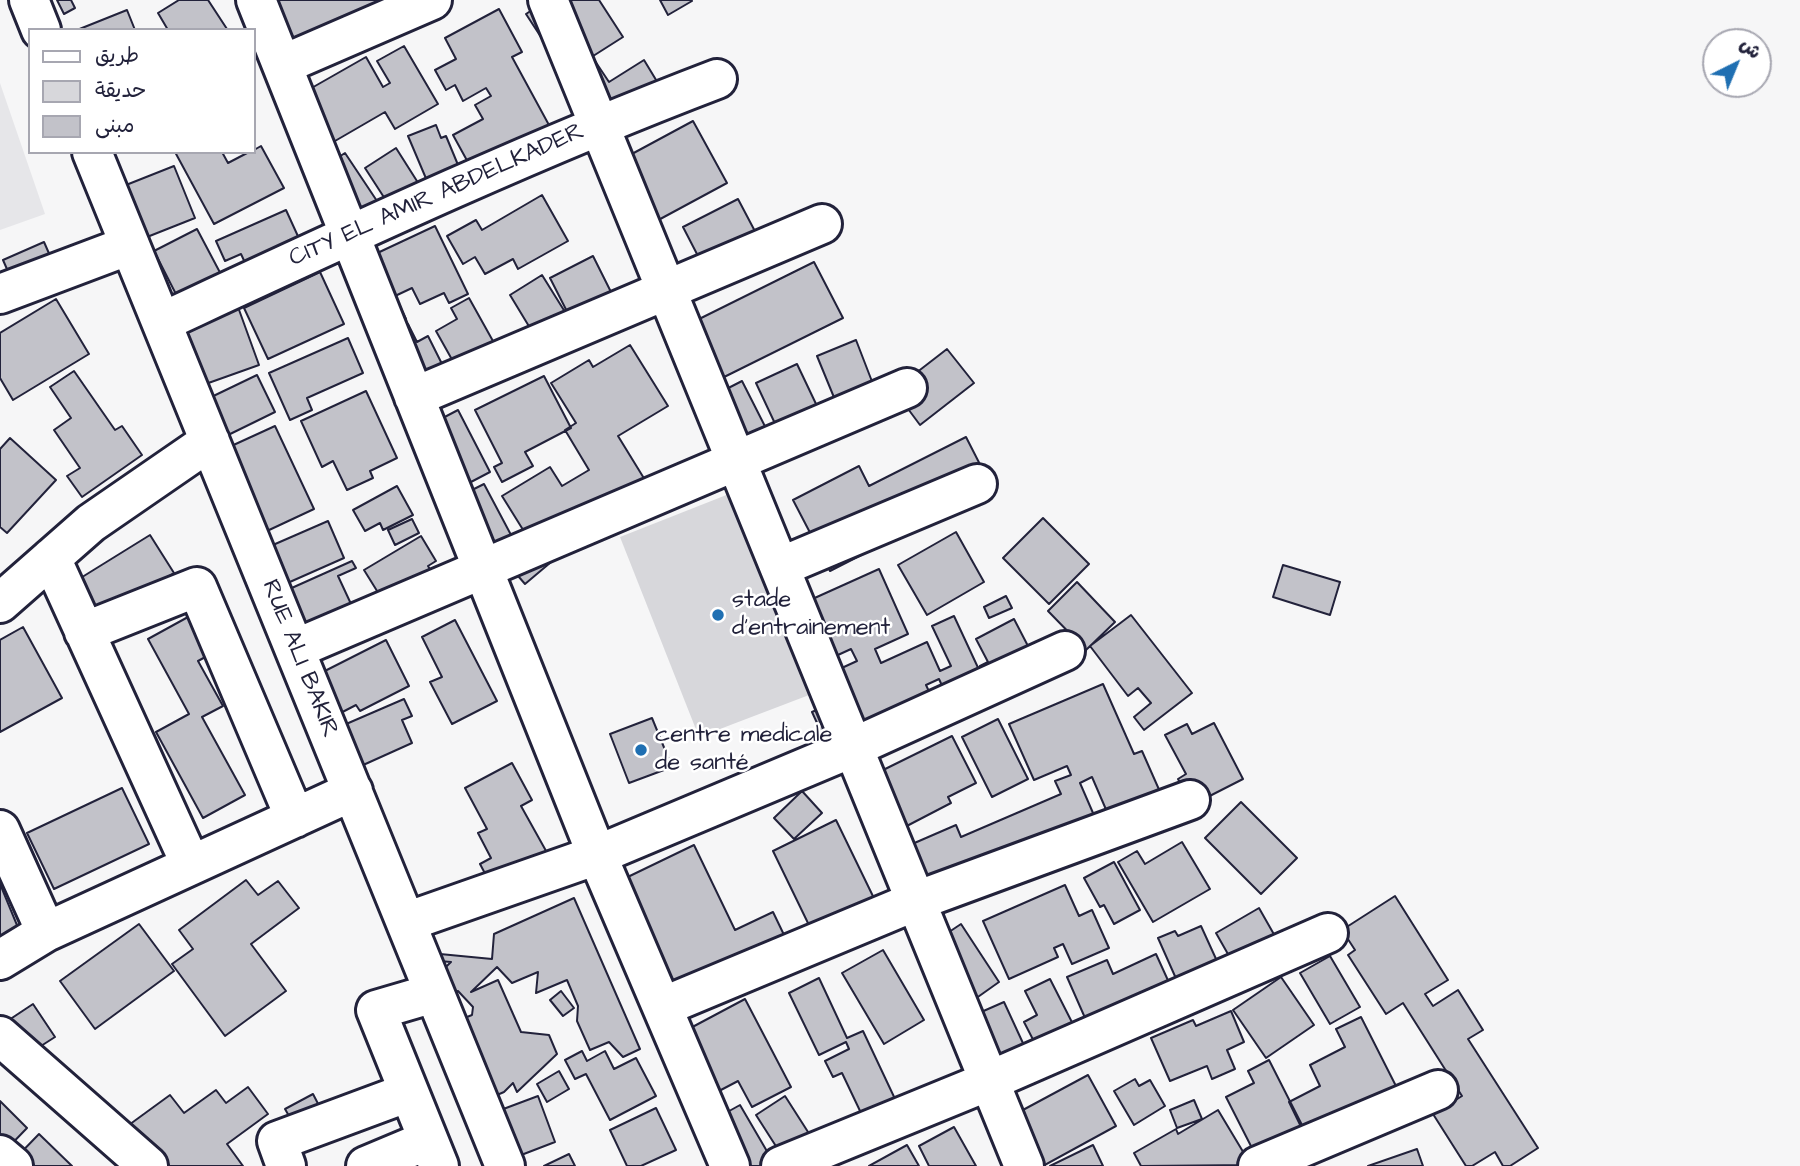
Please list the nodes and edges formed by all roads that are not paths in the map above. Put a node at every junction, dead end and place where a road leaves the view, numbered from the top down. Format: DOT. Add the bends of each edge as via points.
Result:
graph roads {
  1 [pos="29,0"];
  2 [pos="256,0"];
  3 [pos="432,0"];
  4 [pos="548,0"];
  5 [pos="40,28"];
  6 [pos="282,65"];
  7 [pos="717,79"];
  8 [pos="599,124"];
  9 [pos="93,154"];
  10 [pos="822,224"];
  11 [pos="349,235"];
  12 [pos="130,244"];
  13 [pos="667,290"];
  14 [pos="0,295"];
  15 [pos="162,322"];
  16 [pos="907,388"];
  17 [pos="414,397"];
  18 [pos="210,441"];
  19 [pos="737,461"];
  20 [pos="977,484"];
  21 [pos="51,558"];
  22 [pos="780,567"];
  23 [pos="483,570"];
  24 [pos="0,603"];
  25 [pos="84,632"];
  26 [pos="295,649"];
  27 [pos="1065,651"];
  28 [pos="854,747"];
  29 [pos="353,791"];
  30 [pos="1190,800"];
  31 [pos="295,818"];
  32 [pos="0,830"];
  33 [pos="597,855"];
  34 [pos="191,865"];
  35 [pos="916,901"];
  36 [pos="406,922"];
  37 [pos="46,932"];
  38 [pos="1328,933"];
  39 [pos="0,960"];
  40 [pos="434,992"];
  41 [pos="662,1007"];
  42 [pos="0,1036"];
  43 [pos="989,1081"];
  44 [pos="1438,1090"];
  45 [pos="409,1092"];
  46 [pos="433,1153"];
  47 [pos="0,1155"];
  48 [pos="13,1166"];
  49 [pos="148,1166"];
  50 [pos="286,1166"];
  51 [pos="366,1166"];
  52 [pos="505,1166"];
  53 [pos="730,1166"];
  54 [pos="781,1166"];
  55 [pos="1024,1166"];
  56 [pos="1258,1166"];
  1 -- 5 [label="street"];
  2 -- 6 [label="street"];
  3 -- 6 [label="street"];
  4 -- 8 [label="street"];
  6 -- 11 [label="street"];
  7 -- 8 [label="street, CITY EL AMIR ABDELKADER"];
  8 -- 11 [label="street, CITY EL AMIR ABDELKADER"];
  8 -- 13 [label="street"];
  9 -- 12 [label="street, RUE ALI BAKIR"];
  10 -- 13 [label="street"];
  11 -- 15 [label="street, CITY EL AMIR ABDELKADER"];
  11 -- 17 [label="street"];
  12 -- 14 [label="street"];
  12 -- 15 [label="street, RUE ALI BAKIR"];
  13 -- 17 [label="street"];
  13 -- 19 [label="street"];
  15 -- 18 [label="street, RUE ALI BAKIR"];
  16 -- 19 [label="street"];
  17 -- 23 [label="street"];
  18 -- 21 [label="street" via="91,523"];
  18 -- 26 [label="street, RUE ALI BAKIR"];
  19 -- 22 [label="street"];
  19 -- 23 [label="street"];
  20 -- 22 [label="street"];
  21 -- 24 [label="street"];
  21 -- 25 [label="street"];
  22 -- 28 [label="street"];
  23 -- 26 [label="street"];
  23 -- 33 [label="street"];
  25 -- 31 [label="street" via="197,587"];
  25 -- 34 [label="street"];
  26 -- 29 [label="street, RUE ALI BAKIR"];
  27 -- 28 [label="street"];
  28 -- 33 [label="street"];
  28 -- 35 [label="street"];
  29 -- 31 [label="street"];
  29 -- 36 [label="street, RUE ALI BAKIR"];
  30 -- 35 [label="street"];
  31 -- 34 [label="street"];
  32 -- 37 [label="street"];
  33 -- 36 [label="street"];
  33 -- 41 [label="street"];
  34 -- 37 [label="street"];
  35 -- 41 [label="street"];
  35 -- 43 [label="street"];
  36 -- 40 [label="street, RUE ALI BAKIR"];
  37 -- 39 [label="street"];
  38 -- 43 [label="street"];
  40 -- 45 [label="street" via="376,1010"];
  40 -- 52 [label="street, RUE ALI BAKIR"];
  41 -- 53 [label="street"];
  42 -- 49 [label="street"];
  43 -- 54 [label="street"];
  43 -- 55 [label="street"];
  44 -- 56 [label="street"];
  45 -- 46 [label="street"];
  45 -- 50 [label="street" via="277,1141"];
  46 -- 51 [label="street"];
  47 -- 48 [label="street"];
}
